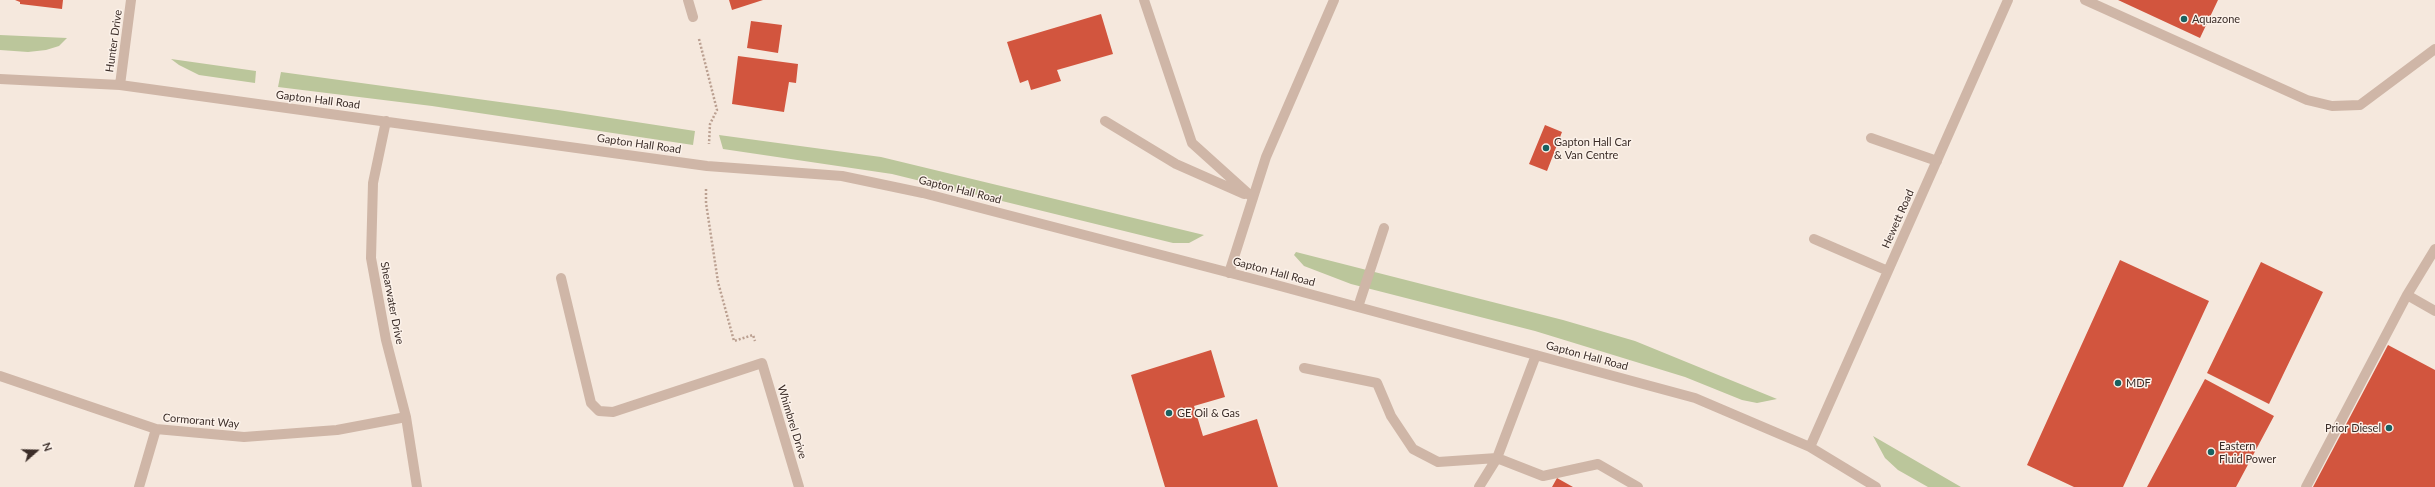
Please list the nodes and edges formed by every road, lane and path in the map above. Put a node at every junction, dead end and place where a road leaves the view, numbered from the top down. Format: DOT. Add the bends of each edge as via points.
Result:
graph roads {
  1 [pos="131,0"];
  2 [pos="688,0"];
  3 [pos="1144,0"];
  4 [pos="1334,0"];
  5 [pos="2008,0"];
  6 [pos="2085,0"];
  7 [pos="693,17"];
  8 [pos="2435,49"];
  9 [pos="0,80"];
  10 [pos="120,86"];
  11 [pos="386,121"];
  12 [pos="1105,121"];
  13 [pos="1871,138"];
  14 [pos="1937,161"];
  15 [pos="707,166"];
  16 [pos="1253,198"];
  17 [pos="1384,228"];
  18 [pos="1814,239"];
  19 [pos="2435,249"];
  20 [pos="1888,271"];
  21 [pos="1229,273"];
  22 [pos="561,278"];
  23 [pos="2407,295"];
  24 [pos="1358,307"];
  25 [pos="2435,311"];
  26 [pos="1536,355"];
  27 [pos="762,363"];
  28 [pos="1304,368"];
  29 [pos="0,376"];
  30 [pos="406,417"];
  31 [pos="156,429"];
  32 [pos="1810,447"];
  33 [pos="1497,458"];
  34 [pos="139,487"];
  35 [pos="417,487"];
  36 [pos="799,487"];
  37 [pos="1478,487"];
  38 [pos="1638,487"];
  39 [pos="1876,487"];
  40 [pos="2306,487"];
  1 -- 10 [label="street, Hunter Drive"];
  2 -- 7 [label="street"];
  3 -- 16 [label="street" via="1192,143"];
  4 -- 16 [label="street" via="1266,157"];
  5 -- 14 [label="street, Hewett Road"];
  6 -- 8 [label="street" via="2307,100 2332,106 2360,105"];
  7 -- 15 [label="path" via="717,110 710,124"];
  9 -- 10 [label="street, Gapton Hall Road"];
  10 -- 11 [label="street, Gapton Hall Road"];
  11 -- 15 [label="street, Gapton Hall Road"];
  11 -- 30 [label="street, Shearwater Drive" via="372,183 371,258 386,340"];
  12 -- 16 [label="street" via="1176,164"];
  13 -- 14 [label="street"];
  14 -- 20 [label="street, Hewett Road"];
  15 -- 21 [label="street, Gapton Hall Road" via="842,176"];
  15 -- 27 [label="path" via="706,203 718,282 734,341 753,336"];
  16 -- 21 [label="street"];
  17 -- 24 [label="street"];
  18 -- 20 [label="street"];
  19 -- 23 [label="street"];
  20 -- 32 [label="street, Hewett Road"];
  21 -- 24 [label="street, Gapton Hall Road"];
  22 -- 27 [label="street" via="591,403 599,411 612,412"];
  23 -- 25 [label="street"];
  23 -- 40 [label="street"];
  24 -- 26 [label="street, Gapton Hall Road"];
  26 -- 32 [label="street, Gapton Hall Road" via="1694,398"];
  26 -- 33 [label="street"];
  27 -- 36 [label="street, Whimbrel Drive"];
  28 -- 33 [label="street" via="1377,383 1391,416 1413,449 1438,462"];
  29 -- 31 [label="street, Cormorant Way"];
  30 -- 31 [label="street, Cormorant Way" via="337,430 244,437"];
  30 -- 35 [label="street, Shearwater Drive"];
  31 -- 34 [label="street"];
  32 -- 39 [label="street, Gapton Hall Road"];
  33 -- 37 [label="street"];
  33 -- 38 [label="street" via="1543,476 1598,464"];
}
